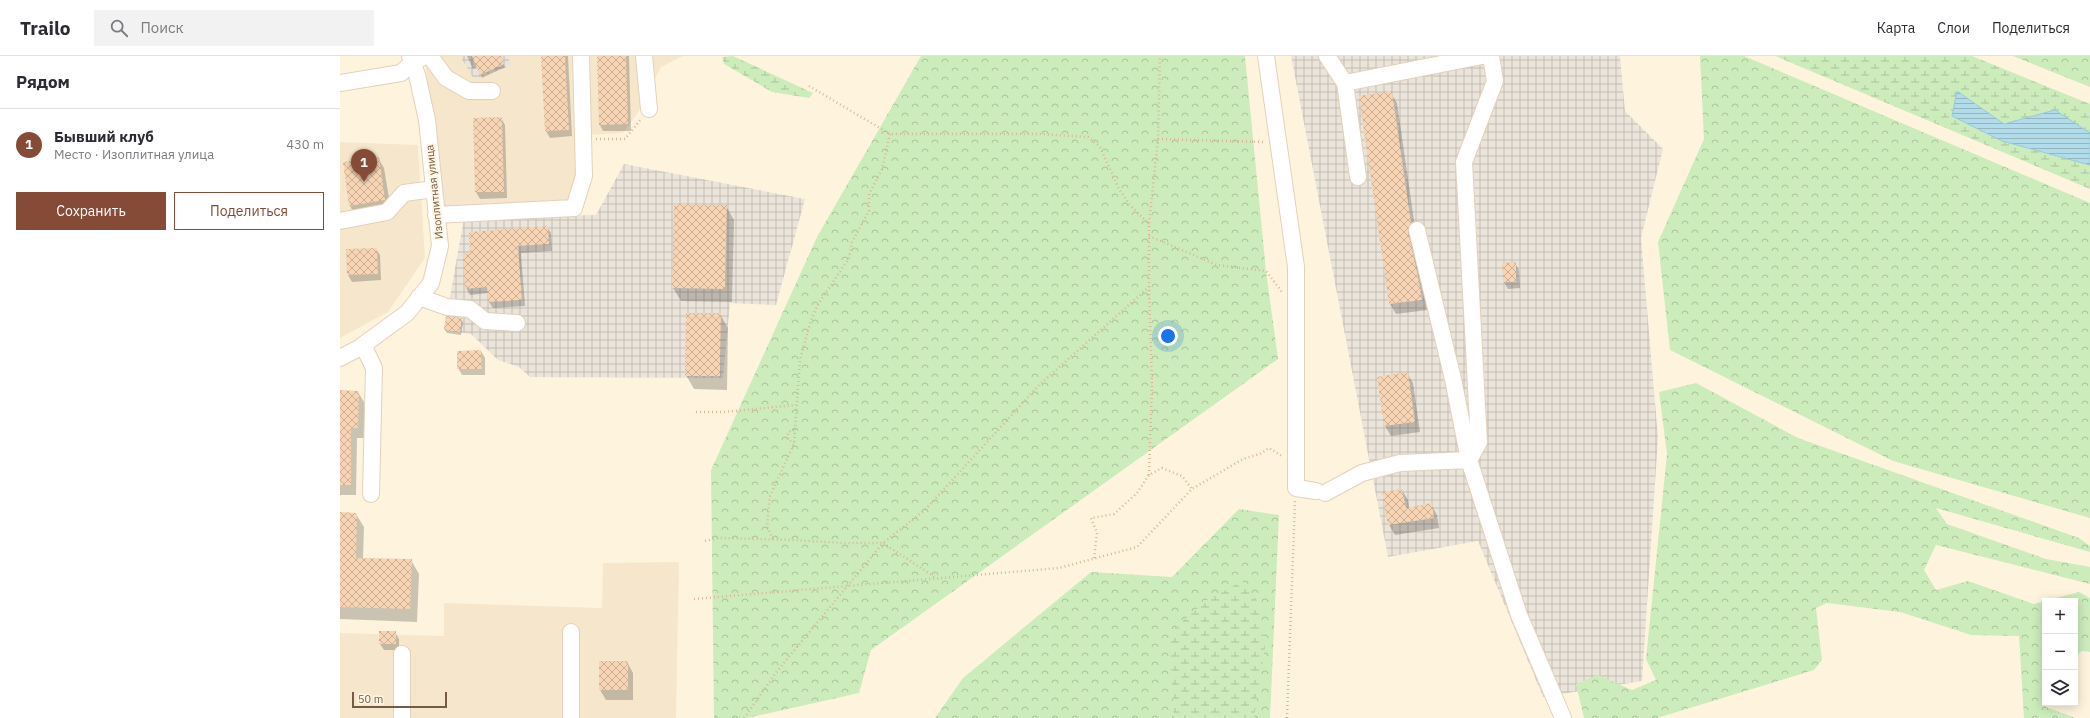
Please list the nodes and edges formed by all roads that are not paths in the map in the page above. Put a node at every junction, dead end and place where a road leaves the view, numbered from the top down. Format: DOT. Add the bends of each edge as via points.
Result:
graph roads {
  1 [pos="430,56"];
  2 [pos="581,56"];
  3 [pos="644,56"];
  4 [pos="1266,56"];
  5 [pos="1327,56"];
  6 [pos="1482,56"];
  7 [pos="1491,56"];
  8 [pos="416,58"];
  9 [pos="340,83"];
  10 [pos="1345,83"];
  11 [pos="492,92"];
  12 [pos="649,109"];
  13 [pos="1358,176"];
  14 [pos="434,189"];
  15 [pos="436,215"];
  16 [pos="340,221"];
  17 [pos="1417,230"];
  18 [pos="419,297"];
  19 [pos="517,323"];
  20 [pos="363,345"];
  21 [pos="340,358"];
  22 [pos="1469,460"];
  23 [pos="371,494"];
  24 [pos="571,632"];
  25 [pos="402,654"];
  26 [pos="402,718"];
  27 [pos="571,718"];
  28 [pos="1563,718"];
  1 -- 11 [label="street" via="446,78 469,91"];
  2 -- 15 [label="street" via="584,176 574,208"];
  3 -- 12 [label="street"];
  4 -- 22 [label="street" via="1296,267 1296,482 1320,492 1362,473 1400,463"];
  5 -- 10 [label="street"];
  6 -- 10 [label="street"];
  7 -- 22 [label="street" via="1495,81 1464,162 1479,442"];
  8 -- 9 [label="street" via="401,73"];
  8 -- 14 [label="street, Изоплитная улица" via="427,120"];
  10 -- 13 [label="street"];
  14 -- 15 [label="street, Изоплитная улица"];
  14 -- 16 [label="street" via="404,193 387,212"];
  15 -- 18 [label="street, Изоплитная улица" via="440,246 431,283"];
  17 -- 22 [label="street" via="1453,379"];
  18 -- 19 [label="street" via="447,307 470,309 484,321"];
  18 -- 20 [label="street, Изоплитная улица" via="407,313"];
  20 -- 21 [label="street, Изоплитная улица"];
  20 -- 23 [label="street" via="374,368"];
  22 -- 28 [label="street" via="1519,615"];
  24 -- 27 [label="street"];
  25 -- 26 [label="street"];
}
